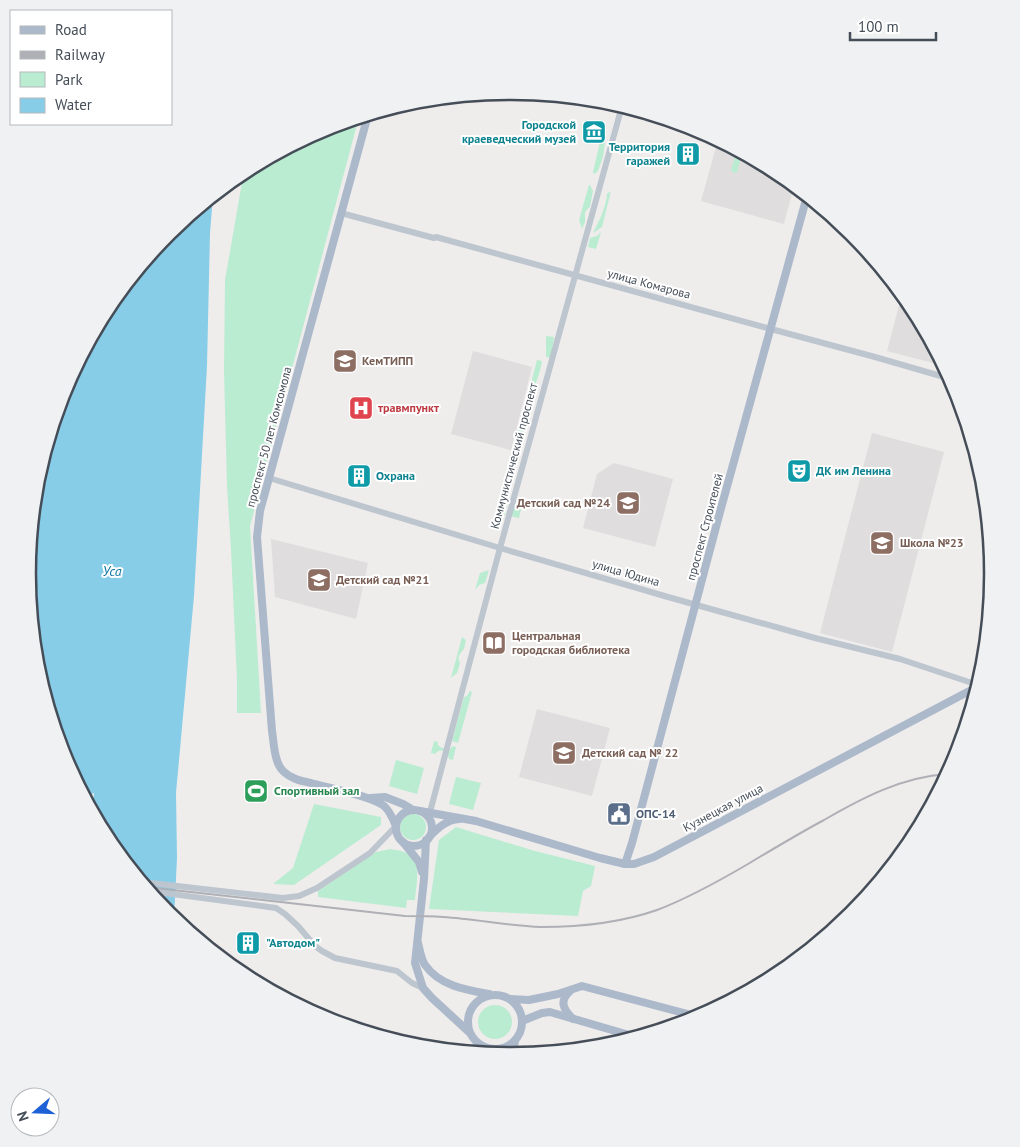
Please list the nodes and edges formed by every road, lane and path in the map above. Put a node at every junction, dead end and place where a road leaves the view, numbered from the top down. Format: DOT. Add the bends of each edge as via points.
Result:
graph roads {
  1 [pos="620,113"];
  2 [pos="366,123"];
  3 [pos="805,204"];
  4 [pos="341,213"];
  5 [pos="575,276"];
  6 [pos="771,329"];
  7 [pos="941,377"];
  8 [pos="269,478"];
  9 [pos="500,548"];
  10 [pos="696,605"];
  11 [pos="971,684"];
  12 [pos="969,691"];
  13 [pos="369,798"];
  14 [pos="416,810"];
  15 [pos="430,812"];
  16 [pos="463,818"];
  17 [pos="396,826"];
  18 [pos="427,839"];
  19 [pos="402,840"];
  20 [pos="625,864"];
  21 [pos="424,879"];
  22 [pos="152,883"];
  23 [pos="160,892"];
  24 [pos="417,940"];
  25 [pos="423,988"];
  26 [pos="572,990"];
  27 [pos="491,995"];
  28 [pos="510,999"];
  29 [pos="685,1013"];
  30 [pos="574,1020"];
  31 [pos="522,1021"];
  32 [pos="469,1032"];
  33 [pos="623,1033"];
  34 [pos="516,1040"];
  35 [pos="478,1044"];
  36 [pos="482,1046"];
  37 [pos="505,1047"];
  38 [pos="514,1047"];
  1 -- 5 [label="street, Коммунистический проспект"];
  2 -- 4 [label="main road, проспект 50 лет Комсомола"];
  3 -- 6 [label="main road, проспект Строителей"];
  4 -- 5 [label="street, улица Комарова"];
  4 -- 8 [label="main road, проспект 50 лет Комсомола"];
  5 -- 6 [label="street, улица Комарова"];
  5 -- 9 [label="street, Коммунистический проспект"];
  6 -- 7 [label="street, улица Комарова"];
  6 -- 10 [label="main road, проспект Строителей"];
  8 -- 9 [label="street, улица Юдина"];
  8 -- 13 [label="main road, проспект 50 лет Комсомола" via="257,537 275,754 283,771 296,779"];
  9 -- 10 [label="street, улица Юдина"];
  9 -- 15 [label="street, Коммунистический проспект"];
  10 -- 11 [label="street, улица Юдина" via="900,659"];
  10 -- 20 [label="main road, проспект Строителей"];
  12 -- 20 [label="main road, Кузнецкая улица" via="654,857"];
  13 -- 14 [label="main road" via="385,797"];
  13 -- 17 [label="main road" via="384,805"];
  14 -- 15 [label="main road, Кузнецкая улица"];
  14 -- 17 [label="main road" via="404,813"];
  14 -- 18 [label="main road" via="431,822"];
  15 -- 16 [label="main road, Кузнецкая улица"];
  16 -- 18 [label="main road" via="441,825"];
  16 -- 20 [label="main road, Кузнецкая улица"];
  17 -- 19 [label="main road"];
  17 -- 22 [label="street" via="370,853 299,896 283,898"];
  18 -- 19 [label="main road" via="417,845 406,844"];
  18 -- 21 [label="main road"];
  19 -- 21 [label="main road" via="419,862"];
  21 -- 24 [label="main road"];
  23 -- 25 [label="street" via="276,908 315,946 335,958 397,971"];
  24 -- 25 [label="main road" via="415,963"];
  24 -- 27 [label="main road" via="424,964 435,976 465,990"];
  25 -- 32 [label="main road"];
  26 -- 28 [label="main road" via="529,1000"];
  26 -- 29 [label="main road" via="582,986"];
  26 -- 30 [label="main road" via="563,1001"];
  27 -- 28 [label="main road"];
  27 -- 32 [label="main road" via="483,997 471,1008"];
  28 -- 31 [label="main road" via="520,1012"];
  30 -- 31 [label="main road" via="542,1012"];
  30 -- 33 [label="main road"];
  31 -- 34 [label="main road"];
  32 -- 35 [label="main road"];
  34 -- 37 [label="main road"];
  34 -- 38 [label="main road"];
  35 -- 36 [label="main road"];
}
